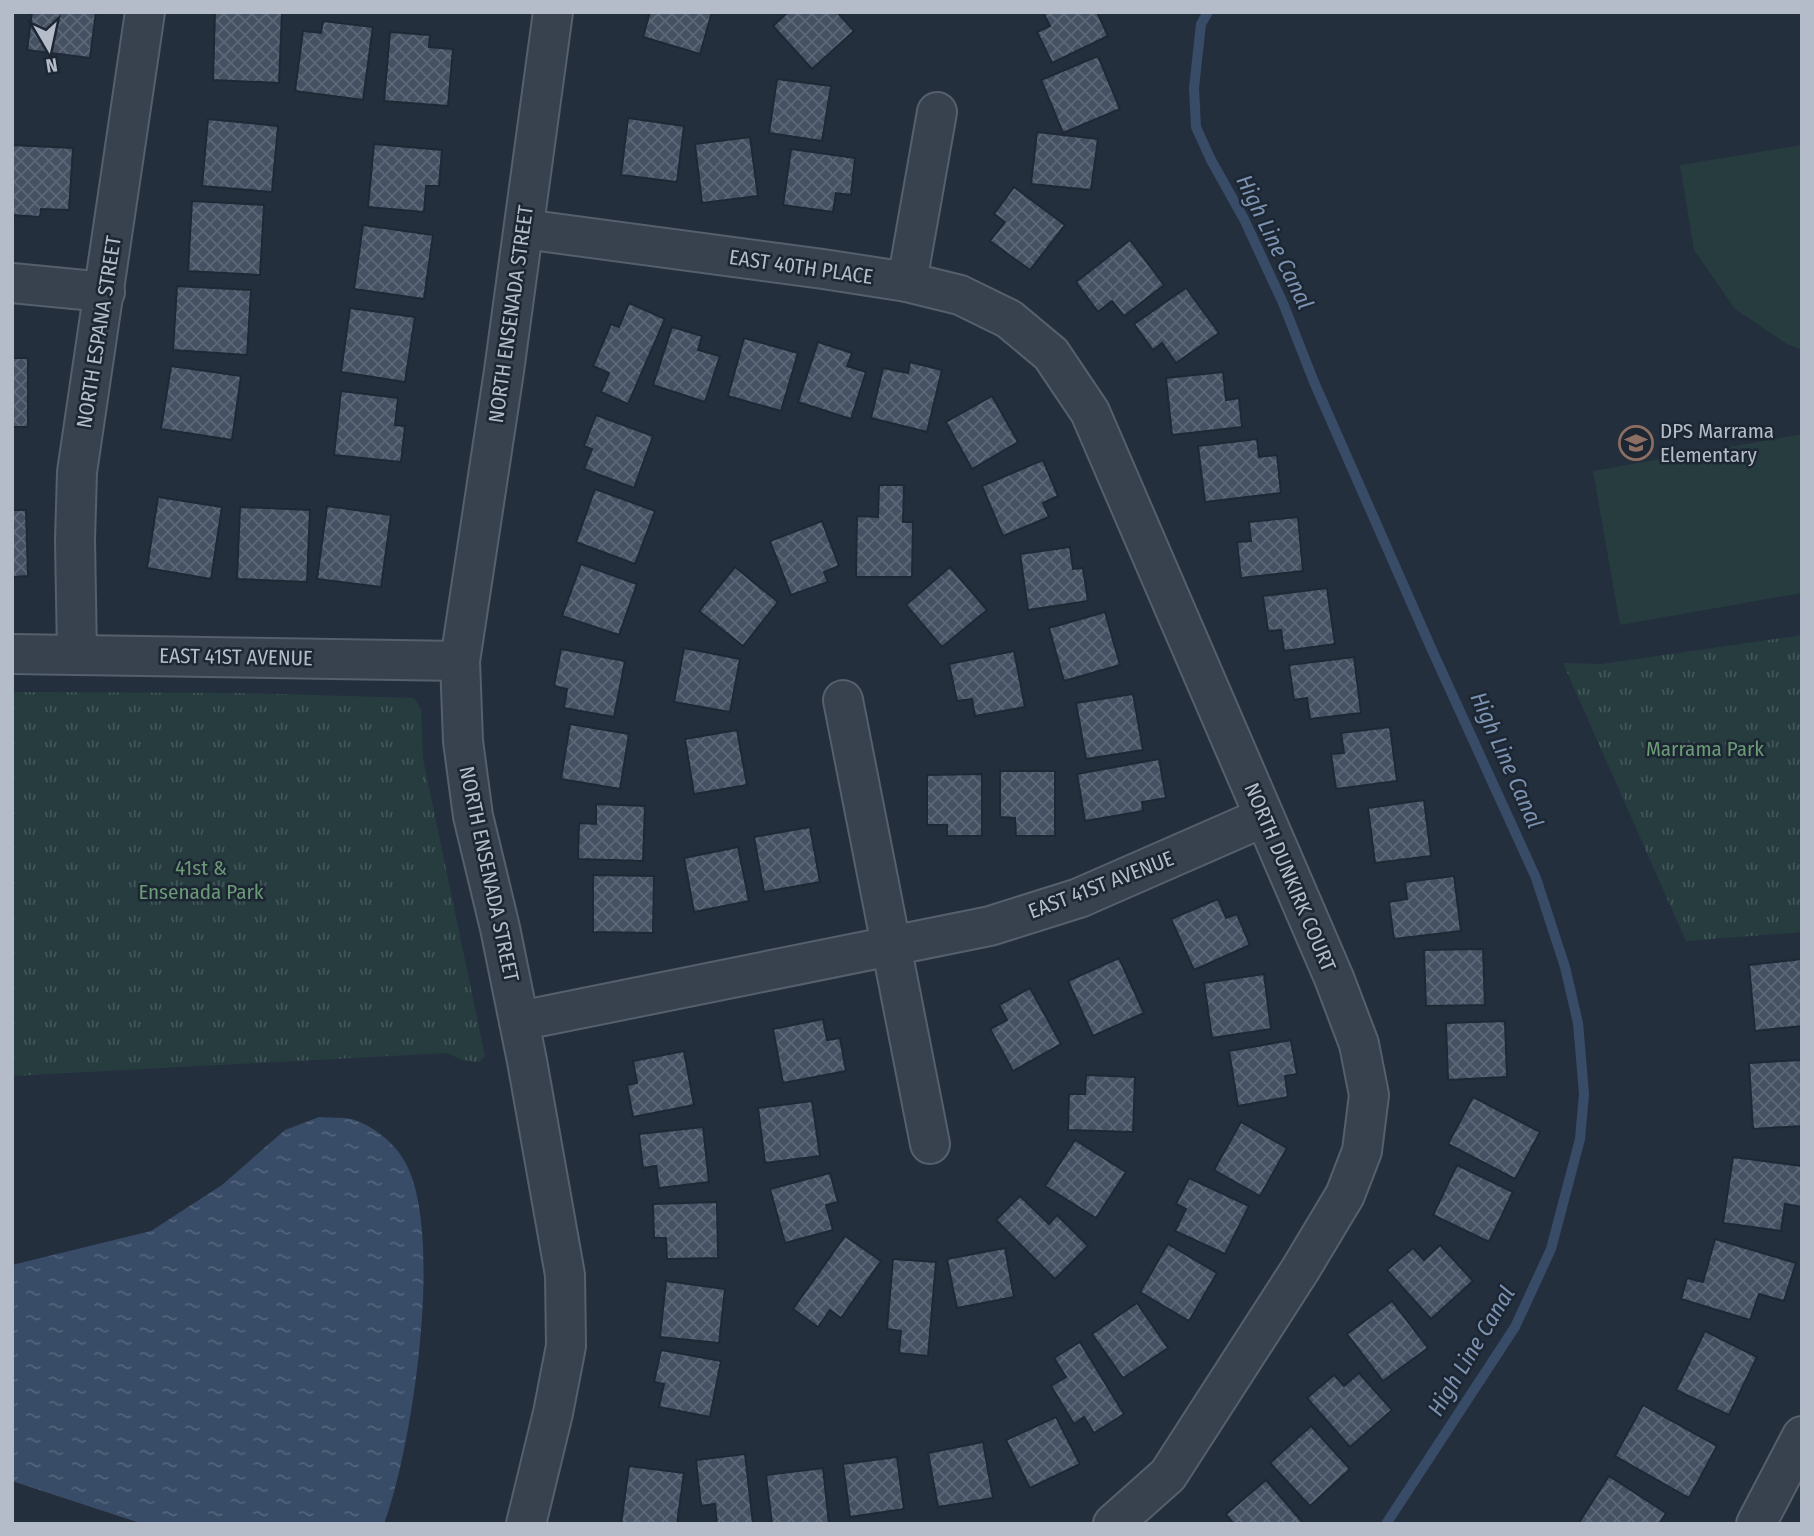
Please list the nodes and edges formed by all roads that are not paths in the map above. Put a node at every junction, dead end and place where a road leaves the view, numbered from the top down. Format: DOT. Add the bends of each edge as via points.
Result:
graph roads {
  1 [pos="145,12"];
  2 [pos="553,12"];
  3 [pos="937,112"];
  4 [pos="523,229"];
  5 [pos="906,282"];
  6 [pos="12,283"];
  7 [pos="106,292"];
  8 [pos="12,654"];
  9 [pos="77,654"];
  10 [pos="460,661"];
  11 [pos="843,700"];
  12 [pos="1265,817"];
  13 [pos="891,947"];
  14 [pos="519,1021"];
  15 [pos="930,1144"];
  16 [pos="1802,1436"];
  17 [pos="526,1524"];
  18 [pos="1113,1524"];
  19 [pos="1756,1524"];
  1 -- 7 [label="street, NORTH ESPANA STREET"];
  2 -- 4 [label="street, NORTH ENSENADA STREET"];
  3 -- 5 [label="street"];
  4 -- 5 [label="street, EAST 40TH PLACE"];
  4 -- 10 [label="street, NORTH ENSENADA STREET"];
  5 -- 12 [label="street, NORTH DUNKIRK COURT" via="960,295 1009,319 1058,363 1090,412"];
  6 -- 7 [label="street"];
  7 -- 9 [label="street, NORTH ESPANA STREET" via="77,472"];
  8 -- 9 [label="street, EAST 41ST AVENUE"];
  9 -- 10 [label="street, EAST 41ST AVENUE"];
  10 -- 14 [label="street, NORTH ENSENADA STREET" via="463,741 473,816"];
  11 -- 13 [label="street"];
  12 -- 13 [label="street, EAST 41ST AVENUE" via="1079,898 990,926"];
  12 -- 18 [label="street, NORTH DUNKIRK COURT" via="1359,1044 1369,1095 1362,1151 1345,1195 1168,1475"];
  13 -- 14 [label="street, EAST 41ST AVENUE"];
  13 -- 15 [label="street"];
  14 -- 17 [label="street, NORTH ENSENADA STREET" via="565,1275 566,1346"];
  16 -- 19 [label="street"];
}
